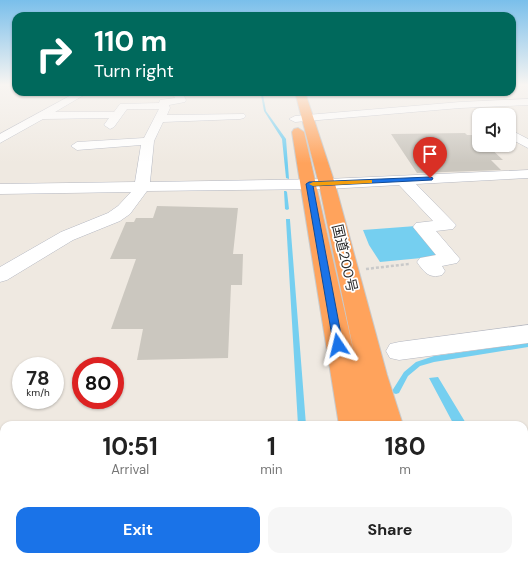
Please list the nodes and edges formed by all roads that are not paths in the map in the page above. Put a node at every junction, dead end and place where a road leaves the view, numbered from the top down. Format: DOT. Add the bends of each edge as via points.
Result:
graph roads {
  1 [pos="49,110"];
  2 [pos="121,110"];
  3 [pos="164,110"];
  4 [pos="297,110"];
  5 [pos="301,110"];
  6 [pos="401,110"];
  7 [pos="117,115"];
  8 [pos="38,116"];
  9 [pos="240,116"];
  10 [pos="158,119"];
  11 [pos="301,119"];
  12 [pos="110,126"];
  13 [pos="516,137"];
  14 [pos="0,139"];
  15 [pos="148,141"];
  16 [pos="528,144"];
  17 [pos="77,146"];
  18 [pos="528,174"];
  19 [pos="403,180"];
  20 [pos="318,184"];
  21 [pos="142,188"];
  22 [pos="0,189"];
  23 [pos="431,266"];
  24 [pos="0,276"];
  25 [pos="528,334"];
  26 [pos="399,351"];
  27 [pos="354,421"];
  28 [pos="386,421"];
  1 -- 8 [label="street"];
  2 -- 7 [label="street"];
  3 -- 10 [label="street"];
  4 -- 11 [label="highway, 国道200号"];
  5 -- 11 [label="highway, 国道200号"];
  6 -- 11 [label="street"];
  7 -- 8 [label="street"];
  7 -- 12 [label="street"];
  8 -- 14 [label="street"];
  9 -- 10 [label="street"];
  10 -- 15 [label="street"];
  11 -- 20 [label="highway, 国道200号"];
  13 -- 16 [label="street"];
  15 -- 17 [label="street"];
  15 -- 21 [label="street"];
  18 -- 19 [label="street"];
  19 -- 20 [label="street"];
  19 -- 23 [label="street" via="447,224 422,227 450,259"];
  20 -- 21 [label="street"];
  20 -- 27 [label="highway, 国道200号"];
  20 -- 28 [label="highway, 国道200号"];
  21 -- 22 [label="street"];
  21 -- 24 [label="street" via="124,210 114,217 67,236"];
  25 -- 26 [label="street"];
}
